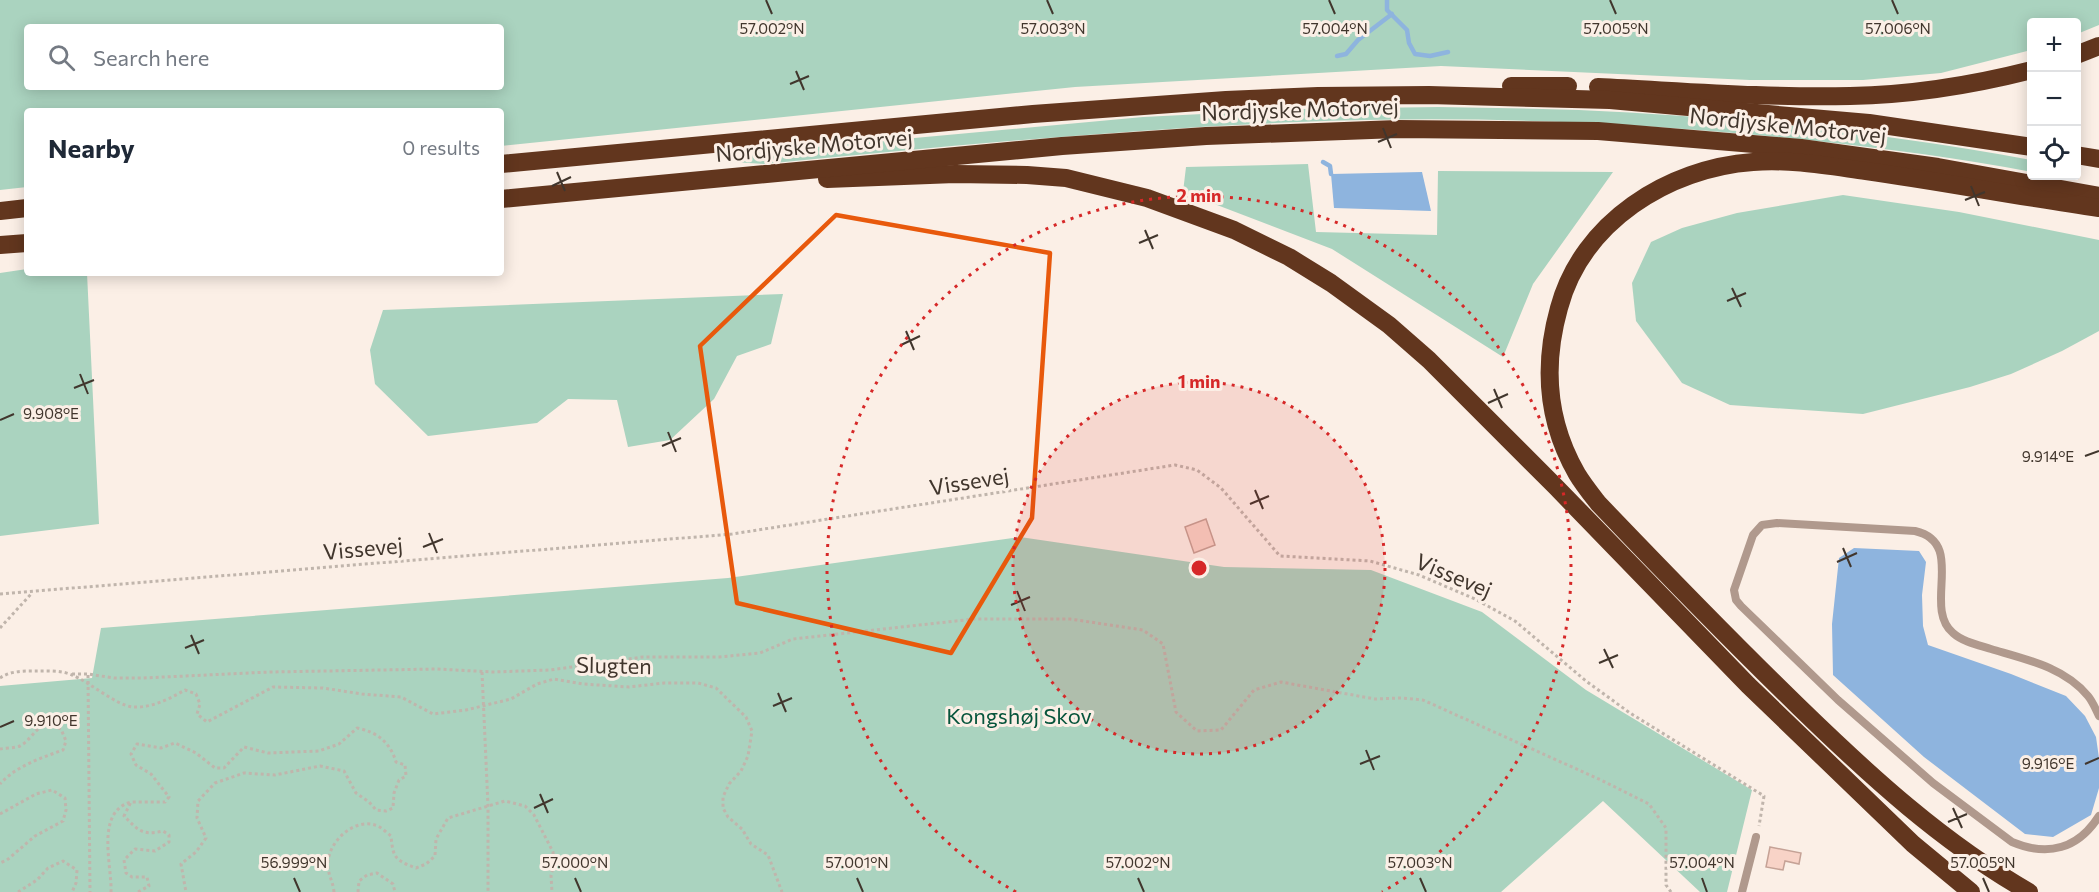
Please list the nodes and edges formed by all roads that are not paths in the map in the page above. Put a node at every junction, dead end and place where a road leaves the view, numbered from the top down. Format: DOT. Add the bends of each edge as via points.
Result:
graph roads {
  1 [pos="2099,46"];
  2 [pos="2081,53"];
  3 [pos="2027,71"];
  4 [pos="1318,96"];
  5 [pos="2027,146"];
  6 [pos="2081,156"];
  7 [pos="2099,159"];
  8 [pos="504,164"];
  9 [pos="636,185"];
  10 [pos="2099,196"];
  11 [pos="504,199"];
  12 [pos="24,208"];
  13 [pos="2099,208"];
  14 [pos="0,211"];
  15 [pos="24,243"];
  16 [pos="0,245"];
  17 [pos="2099,716"];
  18 [pos="2099,816"];
  19 [pos="1756,837"];
  20 [pos="1950,876"];
  21 [pos="1742,892"];
  22 [pos="1971,892"];
  23 [pos="1981,892"];
  24 [pos="2029,892"];
  1 -- 2 [label="highway"];
  3 -- 4 [label="highway" via="1959,86 1852,96 1536,84"];
  4 -- 5 [label="highway, Nordjyske Motorvej" via="1610,100 1869,123"];
  4 -- 8 [label="highway, Nordjyske Motorvej" via="1033,114"];
  6 -- 7 [label="highway"];
  9 -- 10 [label="highway, Nordjyske Motorvej" via="1195,136 1410,129 1599,131 1801,148 1938,167"];
  9 -- 11 [label="highway, Nordjyske Motorvej"];
  9 -- 20 [label="highway" via="955,174 1065,178 1188,212 1288,257 1360,304 1429,360 1748,685"];
  12 -- 14 [label="highway"];
  13 -- 24 [label="highway" via="1802,162 1753,162 1709,168 1676,179 1641,199 1605,229 1571,276 1551,335 1552,409 1562,444 1577,475 1598,503 1849,755 1909,808"];
  15 -- 16 [label="highway"];
  17 -- 18 [label="lane" via="2089,697 2068,678 2043,665 1967,641 1946,626 1942,610 1942,558 1927,534 1777,523 1762,525 1753,535 1734,590 1736,600 1838,700 1933,783 2012,842 2027,848 2043,850 2071,843"];
  19 -- 21 [label="lane"];
  20 -- 22 [label="highway"];
  20 -- 23 [label="highway"];
}
